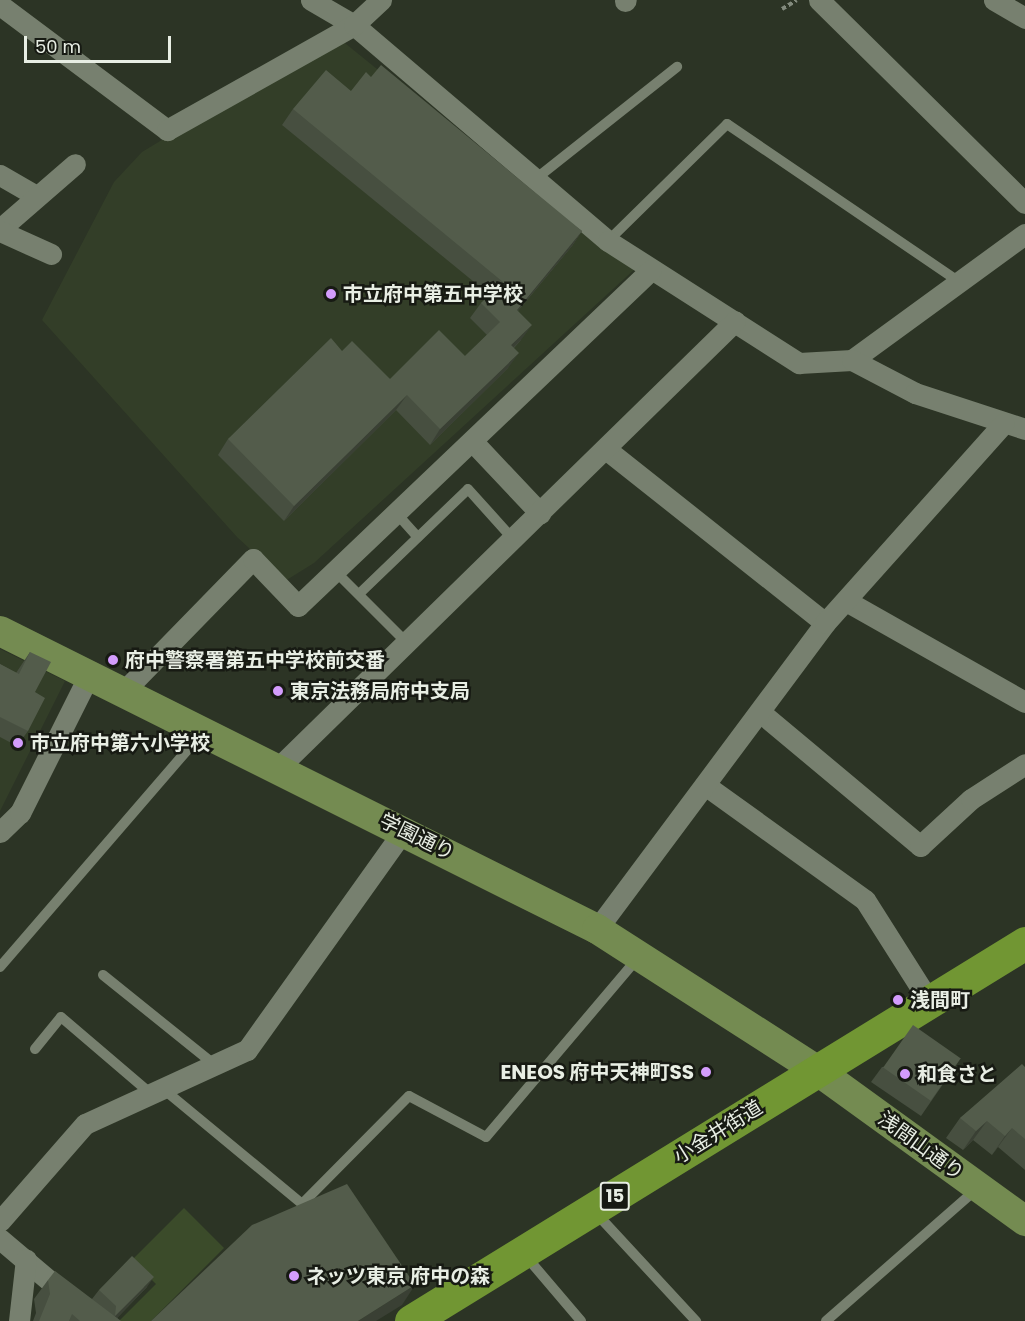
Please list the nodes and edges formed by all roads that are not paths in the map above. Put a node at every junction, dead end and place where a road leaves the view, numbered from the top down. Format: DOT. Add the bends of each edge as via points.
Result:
graph roads {
  1 [pos="311,0"];
  2 [pos="381,0"];
  3 [pos="819,0"];
  4 [pos="994,0"];
  5 [pos="0,5"];
  6 [pos="1021,10"];
  7 [pos="354,25"];
  8 [pos="677,67"];
  9 [pos="75,164"];
  10 [pos="0,175"];
  11 [pos="532,181"];
  12 [pos="34,195"];
  13 [pos="1025,204"];
  14 [pos="0,230"];
  15 [pos="1025,234"];
  16 [pos="608,241"];
  17 [pos="51,254"];
  18 [pos="651,270"];
  19 [pos="958,281"];
  20 [pos="735,321"];
  21 [pos="852,360"];
  22 [pos="1004,423"];
  23 [pos="1025,429"];
  24 [pos="473,442"];
  25 [pos="607,450"];
  26 [pos="540,513"];
  27 [pos="397,514"];
  28 [pos="418,537"];
  29 [pos="513,539"];
  30 [pos="336,572"];
  31 [pos="358,594"];
  32 [pos="848,602"];
  33 [pos="825,624"];
  34 [pos="0,632"];
  35 [pos="406,642"];
  36 [pos="89,675"];
  37 [pos="123,692"];
  38 [pos="1025,702"];
  39 [pos="760,712"];
  40 [pos="202,732"];
  41 [pos="1025,764"];
  42 [pos="278,768"];
  43 [pos="705,785"];
  44 [pos="403,831"];
  45 [pos="0,832"];
  46 [pos="597,929"];
  47 [pos="1025,943"];
  48 [pos="640,955"];
  49 [pos="0,967"];
  50 [pos="103,975"];
  51 [pos="929,1002"];
  52 [pos="35,1049"];
  53 [pos="216,1065"];
  54 [pos="818,1071"];
  55 [pos="157,1091"];
  56 [pos="978,1188"];
  57 [pos="593,1209"];
  58 [pos="0,1221"];
  59 [pos="1025,1221"];
  60 [pos="0,1239"];
  61 [pos="522,1252"];
  62 [pos="26,1259"];
  63 [pos="19,1321"];
  64 [pos="97,1321"];
  65 [pos="411,1321"];
  66 [pos="581,1321"];
  67 [pos="696,1321"];
  68 [pos="826,1321"];
  1 -- 7 [label="street"];
  2 -- 7 [label="street"];
  3 -- 13 [label="street"];
  4 -- 6 [label="street"];
  5 -- 7 [label="street" via="167,130"];
  7 -- 11 [label="street"];
  8 -- 11 [label="lane"];
  9 -- 12 [label="street"];
  10 -- 12 [label="street"];
  11 -- 16 [label="street"];
  12 -- 14 [label="street"];
  14 -- 17 [label="street"];
  15 -- 19 [label="street"];
  16 -- 18 [label="street"];
  16 -- 19 [label="lane" via="728,124"];
  18 -- 20 [label="street"];
  18 -- 24 [label="street"];
  19 -- 21 [label="street"];
  20 -- 21 [label="street" via="799,363"];
  20 -- 25 [label="street"];
  21 -- 22 [label="street" via="915,393"];
  22 -- 23 [label="street"];
  22 -- 32 [label="street"];
  24 -- 26 [label="street"];
  24 -- 27 [label="street"];
  25 -- 26 [label="street"];
  25 -- 33 [label="street"];
  26 -- 29 [label="street"];
  27 -- 28 [label="lane"];
  27 -- 30 [label="street"];
  28 -- 29 [label="lane" via="468,489"];
  28 -- 31 [label="lane"];
  29 -- 35 [label="street"];
  30 -- 31 [label="lane"];
  30 -- 37 [label="street" via="298,606 253,559"];
  31 -- 35 [label="lane"];
  32 -- 33 [label="street"];
  32 -- 38 [label="street"];
  33 -- 39 [label="street"];
  34 -- 36 [label="street, 学園通り"];
  35 -- 42 [label="street"];
  36 -- 37 [label="street, 学園通り"];
  36 -- 45 [label="street" via="20,813"];
  37 -- 40 [label="street, 学園通り"];
  39 -- 41 [label="street" via="920,846 971,799"];
  39 -- 43 [label="street"];
  40 -- 42 [label="street, 学園通り"];
  40 -- 49 [label="lane"];
  42 -- 44 [label="street, 学園通り"];
  43 -- 46 [label="street"];
  43 -- 51 [label="street" via="865,900"];
  44 -- 46 [label="street, 学園通り"];
  44 -- 53 [label="street" via="279,1011 247,1050"];
  46 -- 48 [label="street, 学園通り"];
  47 -- 51 [label="main road, 小金井街道 / 15"];
  48 -- 54 [label="street, 学園通り"];
  48 -- 55 [label="lane" via="486,1137 409,1096 302,1204"];
  50 -- 53 [label="lane"];
  51 -- 54 [label="main road, 小金井街道 / 15"];
  52 -- 55 [label="lane" via="61,1017"];
  53 -- 55 [label="street"];
  54 -- 56 [label="street, 浅間山通り"];
  54 -- 57 [label="main road, 小金井街道 / 15"];
  55 -- 58 [label="street" via="85,1124"];
  56 -- 59 [label="street, 浅間山通り"];
  56 -- 68 [label="lane"];
  57 -- 61 [label="main road, 小金井街道 / 15"];
  57 -- 67 [label="lane"];
  60 -- 62 [label="street"];
  61 -- 65 [label="main road, 小金井街道 / 15"];
  61 -- 66 [label="lane"];
  62 -- 63 [label="street"];
  62 -- 64 [label="street"];
}
